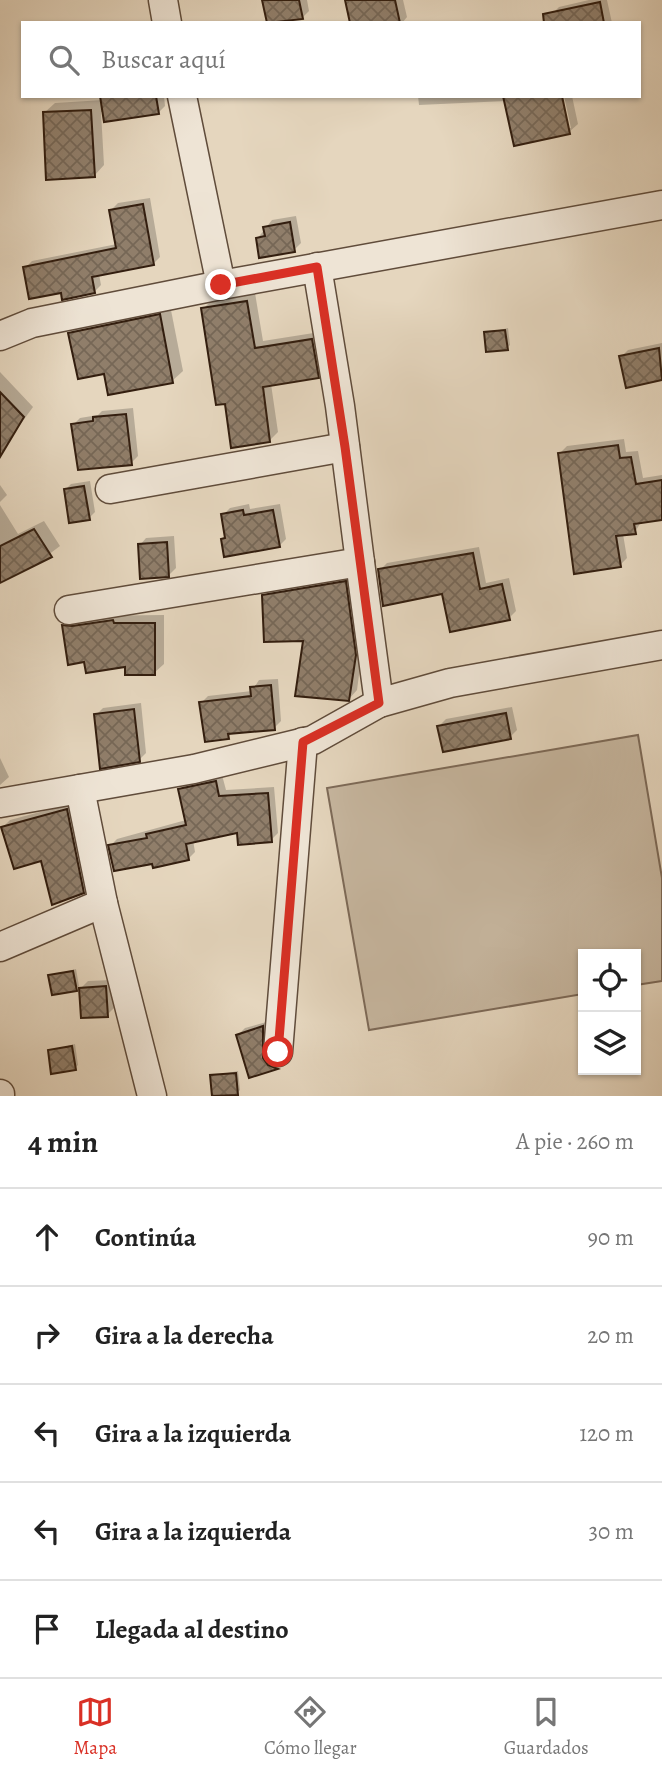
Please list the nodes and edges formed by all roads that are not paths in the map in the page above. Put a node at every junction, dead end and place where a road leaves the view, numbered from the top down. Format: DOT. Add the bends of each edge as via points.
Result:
graph roads {
  1 [pos="163,0"];
  2 [pos="167,21"];
  3 [pos="182,98"];
  4 [pos="662,205"];
  5 [pos="317,267"];
  6 [pos="221,285"];
  7 [pos="0,336"];
  8 [pos="345,447"];
  9 [pos="110,489"];
  10 [pos="360,562"];
  11 [pos="69,610"];
  12 [pos="662,645"];
  13 [pos="379,703"];
  14 [pos="303,742"];
  15 [pos="80,789"];
  16 [pos="0,803"];
  17 [pos="103,903"];
  18 [pos="0,947"];
  19 [pos="278,1052"];
  20 [pos="152,1096"];
  1 -- 2 [label="street"];
  3 -- 6 [label="street"];
  4 -- 5 [label="street"];
  5 -- 6 [label="street"];
  5 -- 8 [label="street"];
  6 -- 7 [label="street" via="32,323"];
  8 -- 9 [label="street"];
  8 -- 10 [label="street"];
  10 -- 11 [label="street"];
  10 -- 13 [label="street"];
  12 -- 13 [label="street" via="450,684"];
  13 -- 14 [label="street"];
  14 -- 15 [label="street" via="194,769"];
  14 -- 19 [label="street"];
  15 -- 16 [label="street"];
  15 -- 17 [label="street"];
  17 -- 18 [label="street"];
  17 -- 20 [label="street"];
}
